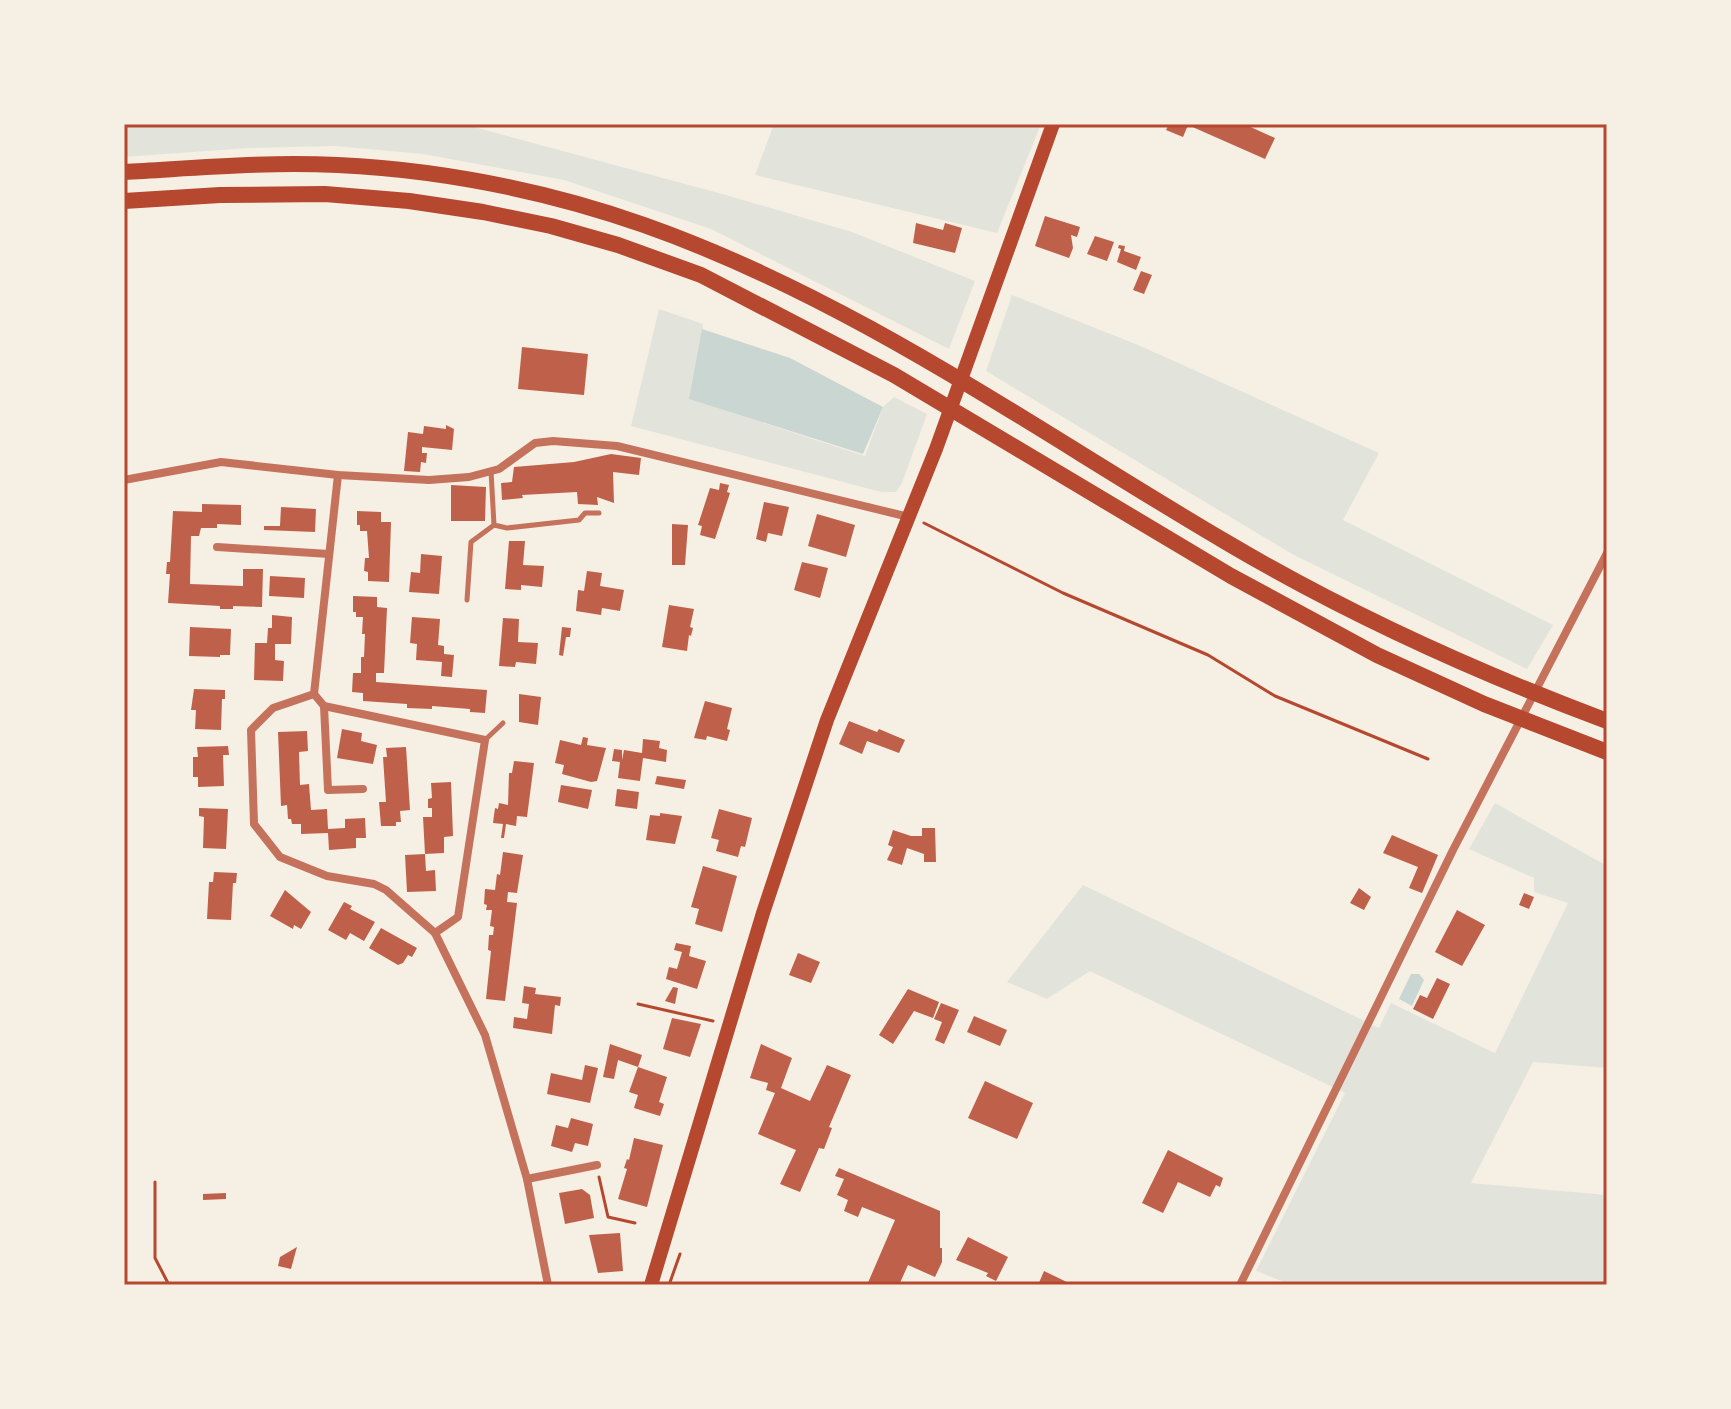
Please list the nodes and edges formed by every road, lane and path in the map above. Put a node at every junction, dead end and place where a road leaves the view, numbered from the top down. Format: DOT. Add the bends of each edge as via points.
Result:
graph roads {
  1 [pos="1053,124"];
  2 [pos="124,172"];
  3 [pos="124,201"];
  4 [pos="491,471"];
  5 [pos="338,475"];
  6 [pos="124,480"];
  7 [pos="599,513"];
  8 [pos="909,517"];
  9 [pos="494,525"];
  10 [pos="217,547"];
  11 [pos="1607,553"];
  12 [pos="329,554"];
  13 [pos="467,600"];
  14 [pos="314,694"];
  15 [pos="324,706"];
  16 [pos="1607,721"];
  17 [pos="503,723"];
  18 [pos="485,740"];
  19 [pos="1607,752"];
  20 [pos="1428,759"];
  21 [pos="363,789"];
  22 [pos="435,933"];
  23 [pos="638,1004"];
  24 [pos="730,1025"];
  25 [pos="597,1165"];
  26 [pos="527,1179"];
  27 [pos="155,1182"];
  28 [pos="635,1223"];
  29 [pos="680,1254"];
  30 [pos="169,1285"];
  31 [pos="548,1285"];
  32 [pos="651,1285"];
  33 [pos="669,1285"];
  34 [pos="1240,1285"];
  1 -- 8 [label="main road"];
  2 -- 16 [label="highway" via="295,164 371,168 512,189 644,225 764,274 894,340 1229,544 1387,627"];
  3 -- 19 [label="highway" via="325,194 409,201 551,226 701,275 894,375 1231,576 1377,655"];
  4 -- 5 [label="street" via="429,480"];
  4 -- 8 [label="street" via="535,443 617,446"];
  4 -- 9 [label="lane"];
  5 -- 6 [label="street" via="221,462"];
  5 -- 12 [label="street"];
  7 -- 9 [label="lane" via="585,513 579,520"];
  8 -- 20 [label="path" via="1063,593 1208,655 1275,696"];
  8 -- 24 [label="main road" via="827,720"];
  9 -- 13 [label="lane" via="471,542"];
  10 -- 12 [label="street"];
  11 -- 34 [label="street" via="1453,850"];
  12 -- 14 [label="street"];
  14 -- 15 [label="street"];
  14 -- 22 [label="street" via="273,708 251,730 254,824 280,857 327,876 374,884"];
  15 -- 18 [label="street"];
  15 -- 21 [label="street" via="328,790"];
  17 -- 18 [label="lane"];
  18 -- 22 [label="street" via="458,917"];
  22 -- 26 [label="street" via="485,1035"];
  23 -- 24 [label="path"];
  24 -- 32 [label="main road"];
  25 -- 26 [label="street"];
  25 -- 28 [label="path" via="608,1217"];
  26 -- 31 [label="street"];
  27 -- 30 [label="path" via="155,1258"];
  29 -- 33 [label="path"];
}
